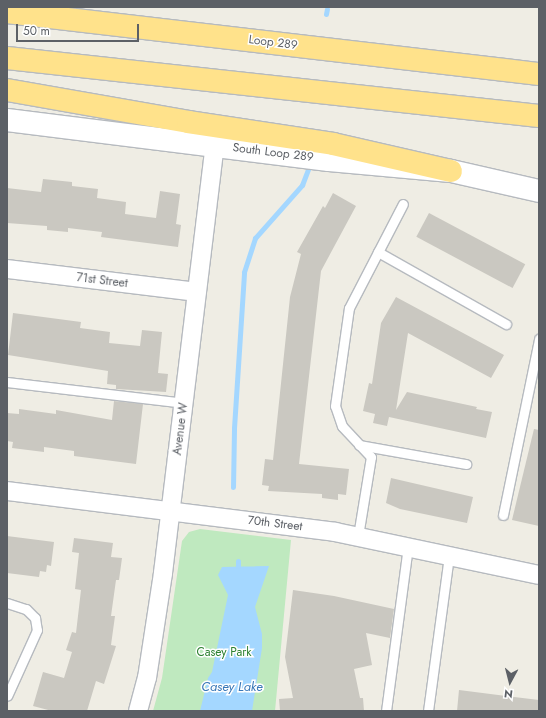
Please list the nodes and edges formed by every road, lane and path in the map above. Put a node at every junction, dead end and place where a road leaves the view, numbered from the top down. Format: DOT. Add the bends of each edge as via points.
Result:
graph roads {
  1 [pos="7,12"];
  2 [pos="7,58"];
  3 [pos="539,74"];
  4 [pos="7,90"];
  5 [pos="539,116"];
  6 [pos="7,120"];
  7 [pos="215,146"];
  8 [pos="451,171"];
  9 [pos="539,191"];
  10 [pos="403,204"];
  11 [pos="378,252"];
  12 [pos="7,269"];
  13 [pos="197,292"];
  14 [pos="506,324"];
  15 [pos="539,339"];
  16 [pos="7,382"];
  17 [pos="185,403"];
  18 [pos="359,445"];
  19 [pos="466,464"];
  20 [pos="7,491"];
  21 [pos="171,511"];
  22 [pos="503,515"];
  23 [pos="358,536"];
  24 [pos="408,546"];
  25 [pos="449,555"];
  26 [pos="539,575"];
  27 [pos="7,603"];
  28 [pos="7,696"];
  29 [pos="138,711"];
  30 [pos="386,711"];
  31 [pos="428,711"];
  1 -- 3 [label="highway, Loop 289"];
  2 -- 5 [label="highway"];
  4 -- 8 [label="highway" via="333,144"];
  6 -- 7 [label="main road, South Loop 289"];
  7 -- 8 [label="main road, South Loop 289"];
  7 -- 13 [label="street, Avenue W"];
  8 -- 9 [label="main road, South Loop 289"];
  10 -- 11 [label="lane"];
  11 -- 14 [label="lane"];
  11 -- 18 [label="lane" via="349,308 335,406 342,426"];
  12 -- 13 [label="street, 71st Street"];
  13 -- 17 [label="street, Avenue W"];
  15 -- 22 [label="lane"];
  16 -- 17 [label="lane"];
  17 -- 21 [label="street, Avenue W"];
  18 -- 19 [label="lane"];
  18 -- 23 [label="lane" via="370,457"];
  20 -- 21 [label="street, 70th Street"];
  21 -- 23 [label="street, 70th Street"];
  21 -- 29 [label="street, Avenue W" via="147,678"];
  23 -- 24 [label="street, 70th Street"];
  24 -- 25 [label="street, 70th Street"];
  24 -- 30 [label="lane"];
  25 -- 26 [label="street, 70th Street"];
  25 -- 31 [label="lane"];
  27 -- 28 [label="lane" via="26,609 35,618 37,630"];
}
